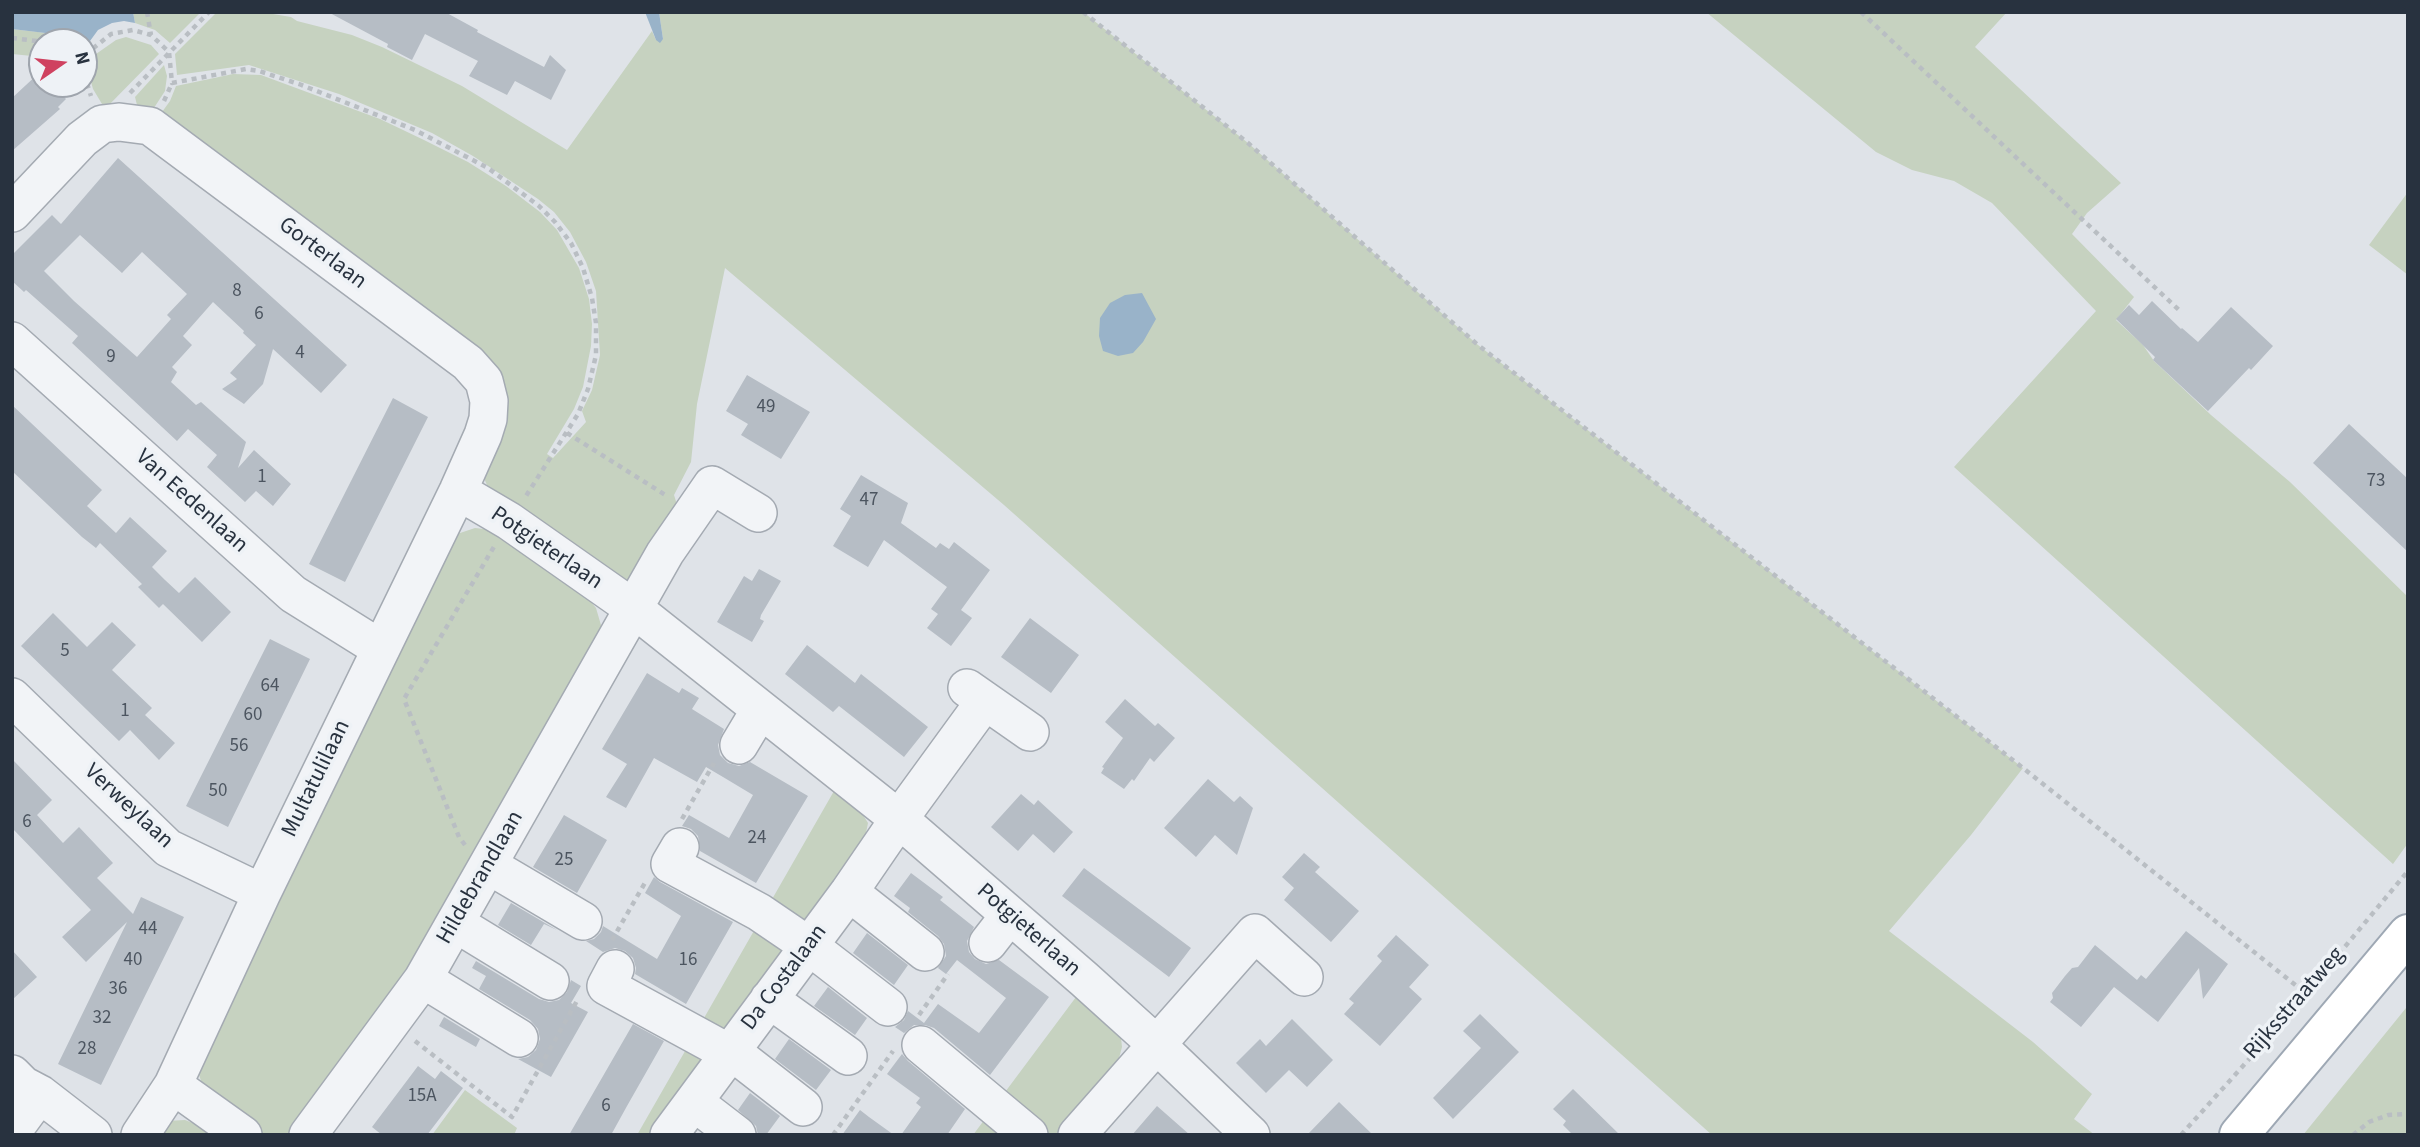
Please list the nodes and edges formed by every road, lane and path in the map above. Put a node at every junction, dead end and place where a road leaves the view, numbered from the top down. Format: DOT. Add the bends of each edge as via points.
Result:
graph roads {
  1 [pos="147,12"];
  2 [pos="209,12"];
  3 [pos="1083,12"];
  4 [pos="1861,12"];
  5 [pos="151,35"];
  6 [pos="98,44"];
  7 [pos="169,52"];
  8 [pos="119,122"];
  9 [pos="12,213"];
  10 [pos="2180,311"];
  11 [pos="12,341"];
  12 [pos="488,419"];
  13 [pos="567,433"];
  14 [pos="458,491"];
  15 [pos="695,513"];
  16 [pos="758,513"];
  17 [pos="509,521"];
  18 [pos="633,608"];
  19 [pos="381,649"];
  20 [pos="12,697"];
  21 [pos="1030,732"];
  22 [pos="899,819"];
  23 [pos="680,847"];
  24 [pos="486,868"];
  25 [pos="2408,871"];
  26 [pos="849,892"];
  27 [pos="262,893"];
  28 [pos="583,921"];
  29 [pos="455,923"];
  30 [pos="2408,934"];
  31 [pos="808,946"];
  32 [pos="925,951"];
  33 [pos="614,969"];
  34 [pos="1304,977"];
  35 [pos="423,979"];
  36 [pos="550,981"];
  37 [pos="2305,993"];
  38 [pos="769,999"];
  39 [pos="888,1007"];
  40 [pos="2338,1019"];
  41 [pos="519,1038"];
  42 [pos="1156,1044"];
  43 [pos="921,1045"];
  44 [pos="730,1052"];
  45 [pos="848,1056"];
  46 [pos="26,1084"];
  47 [pos="173,1085"];
  48 [pos="694,1102"];
  49 [pos="803,1107"];
  50 [pos="2408,1114"];
  51 [pos="1092,1129"];
  52 [pos="12,1132"];
  53 [pos="1242,1132"];
  54 [pos="93,1135"];
  55 [pos="140,1135"];
  56 [pos="243,1135"];
  57 [pos="308,1135"];
  58 [pos="669,1135"];
  59 [pos="737,1135"];
  60 [pos="1029,1135"];
  61 [pos="2181,1135"];
  62 [pos="2239,1135"];
  63 [pos="2353,1135"];
  1 -- 5 [label="path"];
  2 -- 7 [label="path"];
  3 -- 37 [label="path" via="1248,143 1478,345"];
  4 -- 10 [label="path"];
  5 -- 6 [label="path" via="122,31"];
  5 -- 7 [label="path"];
  7 -- 8 [label="path" via="121,103"];
  7 -- 13 [label="path" via="172,83 246,69 299,84 415,130 488,168 539,206 571,243 583,268 596,323 596,355 588,389"];
  8 -- 9 [label="street" via="102,124 82,139"];
  8 -- 12 [label="street, Gorterlaan" via="150,126 164,135 468,363 484,381"];
  11 -- 19 [label="street, Van Eedenlaan" via="293,594"];
  12 -- 14 [label="street, Multatulilaan"];
  13 -- 15 [label="path"];
  13 -- 17 [label="path"];
  14 -- 17 [label="street, Potgieterlaan"];
  14 -- 19 [label="street, Multatulilaan"];
  15 -- 16 [label="street" via="712,485"];
  15 -- 18 [label="street"];
  17 -- 18 [label="street, Potgieterlaan"];
  17 -- 24 [label="path" via="404,699 459,837"];
  18 -- 22 [label="street, Potgieterlaan" via="741,718"];
  18 -- 24 [label="street, Hildebrandlaan"];
  19 -- 27 [label="street, Multatulilaan"];
  20 -- 27 [label="street, Verweylaan" via="168,848"];
  21 -- 22 [label="street" via="976,695"];
  22 -- 26 [label="street, Da Costalaan"];
  22 -- 42 [label="street, Potgieterlaan" via="990,920"];
  23 -- 31 [label="street" via="670,864 759,912"];
  24 -- 28 [label="street"];
  24 -- 29 [label="street, Hildebrandlaan"];
  25 -- 37 [label="path, Rijksstraatweg"];
  26 -- 31 [label="street, Da Costalaan"];
  26 -- 32 [label="street"];
  27 -- 47 [label="street, Multatulilaan"];
  29 -- 35 [label="street, Hildebrandlaan"];
  29 -- 36 [label="street"];
  30 -- 40 [label="main road, Rijksstraatweg"];
  31 -- 38 [label="street, Da Costalaan"];
  31 -- 39 [label="street"];
  33 -- 44 [label="street" via="606,986"];
  34 -- 42 [label="street" via="1255,933"];
  35 -- 41 [label="street"];
  35 -- 57 [label="street, Hildebrandlaan"];
  37 -- 40 [label="path"];
  37 -- 61 [label="path, Rijksstraatweg"];
  38 -- 44 [label="street, Da Costalaan"];
  38 -- 45 [label="street"];
  40 -- 62 [label="main road, Rijksstraatweg"];
  42 -- 51 [label="street"];
  42 -- 53 [label="street, Potgieterlaan"];
  43 -- 60 [label="street"];
  44 -- 48 [label="street, Da Costalaan"];
  44 -- 49 [label="street"];
  46 -- 52 [label="street"];
  46 -- 54 [label="street"];
  47 -- 55 [label="street, Multatulilaan"];
  47 -- 56 [label="street"];
  48 -- 58 [label="street, Da Costalaan"];
  48 -- 59 [label="street"];
  50 -- 63 [label="path" via="2379,1118"];
}
